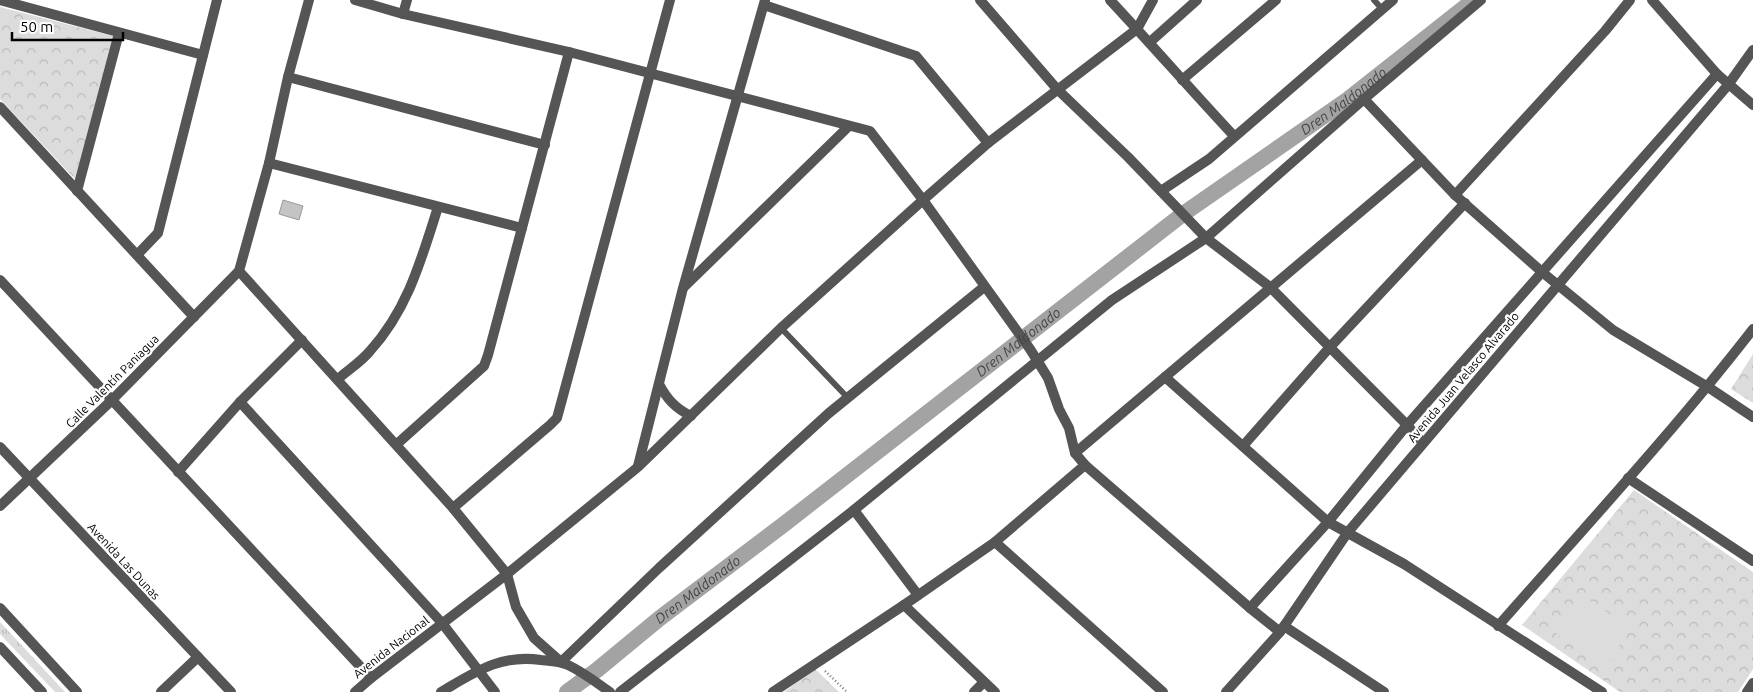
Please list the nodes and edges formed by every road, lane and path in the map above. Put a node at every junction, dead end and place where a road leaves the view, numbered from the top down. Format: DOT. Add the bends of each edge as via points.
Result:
graph roads {
  1 [pos="0,0"];
  2 [pos="216,0"];
  3 [pos="309,0"];
  4 [pos="355,0"];
  5 [pos="407,0"];
  6 [pos="670,0"];
  7 [pos="980,0"];
  8 [pos="1110,0"];
  9 [pos="1153,0"];
  10 [pos="1197,0"];
  11 [pos="1276,0"];
  12 [pos="1374,0"];
  13 [pos="1393,0"];
  14 [pos="1481,0"];
  15 [pos="1630,0"];
  16 [pos="1652,0"];
  17 [pos="764,2"];
  18 [pos="1382,9"];
  19 [pos="403,14"];
  20 [pos="1137,28"];
  21 [pos="119,33"];
  22 [pos="1150,42"];
  23 [pos="1753,50"];
  24 [pos="569,52"];
  25 [pos="203,55"];
  26 [pos="650,74"];
  27 [pos="1717,74"];
  28 [pos="288,77"];
  29 [pos="1182,80"];
  30 [pos="1728,84"];
  31 [pos="1058,89"];
  32 [pos="738,96"];
  33 [pos="1364,99"];
  34 [pos="1753,105"];
  35 [pos="0,107"];
  36 [pos="849,126"];
  37 [pos="1234,136"];
  38 [pos="988,143"];
  39 [pos="545,145"];
  40 [pos="1422,160"];
  41 [pos="269,163"];
  42 [pos="78,191"];
  43 [pos="1161,191"];
  44 [pos="1455,195"];
  45 [pos="923,200"];
  46 [pos="1465,203"];
  47 [pos="438,207"];
  48 [pos="522,228"];
  49 [pos="1206,238"];
  50 [pos="137,255"];
  51 [pos="239,271"];
  52 [pos="1542,272"];
  53 [pos="1558,284"];
  54 [pos="2,287"];
  55 [pos="1270,287"];
  56 [pos="683,288"];
  57 [pos="984,288"];
  58 [pos="194,317"];
  59 [pos="781,328"];
  60 [pos="1753,329"];
  61 [pos="302,340"];
  62 [pos="1330,347"];
  63 [pos="1037,360"];
  64 [pos="1165,377"];
  65 [pos="338,379"];
  66 [pos="659,384"];
  67 [pos="1708,387"];
  68 [pos="848,398"];
  69 [pos="112,400"];
  70 [pos="240,402"];
  71 [pos="690,416"];
  72 [pos="1753,417"];
  73 [pos="1408,425"];
  74 [pos="1423,443"];
  75 [pos="397,444"];
  76 [pos="1243,446"];
  77 [pos="0,447"];
  78 [pos="1076,454"];
  79 [pos="1085,464"];
  80 [pos="638,467"];
  81 [pos="178,472"];
  82 [pos="29,478"];
  83 [pos="1628,478"];
  84 [pos="0,506"];
  85 [pos="453,508"];
  86 [pos="854,510"];
  87 [pos="1328,522"];
  88 [pos="1348,532"];
  89 [pos="995,542"];
  90 [pos="1753,560"];
  91 [pos="506,574"];
  92 [pos="918,595"];
  93 [pos="904,604"];
  94 [pos="0,608"];
  95 [pos="1250,608"];
  96 [pos="442,623"];
  97 [pos="1498,626"];
  98 [pos="1282,629"];
  99 [pos="0,647"];
  100 [pos="198,657"];
  101 [pos="561,662"];
  102 [pos="816,663"];
  103 [pos="478,670"];
  104 [pos="371,678"];
  105 [pos="984,682"];
  106 [pos="1753,683"];
  107 [pos="607,690"];
  108 [pos="42,692"];
  109 [pos="77,692"];
  110 [pos="161,692"];
  111 [pos="231,692"];
  112 [pos="355,692"];
  113 [pos="441,692"];
  114 [pos="495,692"];
  115 [pos="620,692"];
  116 [pos="772,692"];
  117 [pos="848,692"];
  118 [pos="974,692"];
  119 [pos="995,692"];
  120 [pos="1163,692"];
  121 [pos="1226,692"];
  122 [pos="1384,692"];
  123 [pos="1602,692"];
  124 [pos="1747,692"];
  1 -- 21 [label="street"];
  2 -- 25 [label="street"];
  3 -- 28 [label="street"];
  4 -- 19 [label="street"];
  5 -- 19 [label="street"];
  6 -- 26 [label="street"];
  7 -- 31 [label="street"];
  8 -- 20 [label="street"];
  9 -- 20 [label="street"];
  10 -- 22 [label="street"];
  11 -- 29 [label="street"];
  12 -- 18 [label="lane"];
  13 -- 18 [label="street"];
  14 -- 33 [label="street"];
  15 -- 44 [label="street"];
  16 -- 27 [label="street"];
  17 -- 32 [label="street"];
  17 -- 38 [label="street" via="916,56"];
  18 -- 37 [label="street"];
  19 -- 24 [label="street"];
  20 -- 22 [label="street"];
  20 -- 31 [label="street, Avenida Nacional"];
  21 -- 25 [label="street"];
  21 -- 42 [label="street"];
  22 -- 29 [label="street"];
  23 -- 30 [label="street, Avenida Juan Velasco Alvarado"];
  24 -- 26 [label="street"];
  24 -- 39 [label="street"];
  25 -- 50 [label="street" via="158,233"];
  26 -- 32 [label="street"];
  26 -- 85 [label="street" via="557,418"];
  27 -- 30 [label="street"];
  27 -- 52 [label="street"];
  28 -- 39 [label="street"];
  28 -- 41 [label="street"];
  29 -- 37 [label="street"];
  30 -- 34 [label="street"];
  30 -- 53 [label="street, Avenida Juan Velasco Alvarado"];
  31 -- 38 [label="street, Avenida Nacional"];
  31 -- 43 [label="street"];
  32 -- 36 [label="street"];
  32 -- 56 [label="street"];
  33 -- 40 [label="street"];
  33 -- 49 [label="street"];
  35 -- 42 [label="street"];
  36 -- 45 [label="street" via="870,131"];
  36 -- 56 [label="street"];
  37 -- 43 [label="street" via="1209,158"];
  38 -- 45 [label="street, Avenida Nacional"];
  39 -- 48 [label="street"];
  40 -- 44 [label="street"];
  40 -- 55 [label="street"];
  41 -- 47 [label="street"];
  41 -- 51 [label="street"];
  42 -- 50 [label="street"];
  43 -- 49 [label="street"];
  44 -- 46 [label="street"];
  45 -- 57 [label="street"];
  45 -- 59 [label="street, Avenida Nacional"];
  46 -- 52 [label="street"];
  46 -- 62 [label="street"];
  47 -- 48 [label="street"];
  47 -- 65 [label="street" via="402,307 368,353"];
  48 -- 75 [label="street" via="484,366"];
  49 -- 55 [label="street"];
  49 -- 63 [label="street" via="1112,300"];
  50 -- 58 [label="street"];
  51 -- 58 [label="street, Calle Valentín Paniagua"];
  51 -- 61 [label="street"];
  52 -- 53 [label="street"];
  52 -- 73 [label="street"];
  53 -- 67 [label="street" via="1613,330"];
  53 -- 74 [label="street, Avenida Juan Velasco Alvarado"];
  54 -- 69 [label="street"];
  55 -- 62 [label="street"];
  55 -- 64 [label="street"];
  56 -- 66 [label="street"];
  57 -- 63 [label="street"];
  57 -- 68 [label="street"];
  58 -- 69 [label="street, Calle Valentín Paniagua"];
  59 -- 68 [label="lane"];
  59 -- 71 [label="street, Avenida Nacional"];
  60 -- 67 [label="street"];
  61 -- 65 [label="street"];
  61 -- 70 [label="street"];
  62 -- 73 [label="street"];
  62 -- 76 [label="street"];
  63 -- 78 [label="street" via="1069,428"];
  63 -- 86 [label="street"];
  64 -- 76 [label="street"];
  64 -- 78 [label="street"];
  65 -- 75 [label="street"];
  66 -- 71 [label="street" via="678,410"];
  66 -- 80 [label="street"];
  67 -- 72 [label="street"];
  67 -- 83 [label="street"];
  68 -- 101 [label="street" via="728,504"];
  69 -- 81 [label="street"];
  69 -- 82 [label="street, Calle Valentín Paniagua"];
  70 -- 81 [label="street"];
  70 -- 96 [label="street"];
  71 -- 80 [label="street, Avenida Nacional"];
  73 -- 74 [label="street"];
  73 -- 87 [label="street"];
  74 -- 88 [label="street, Avenida Juan Velasco Alvarado"];
  75 -- 85 [label="street"];
  76 -- 87 [label="street"];
  77 -- 82 [label="street, Avenida Las Dunas"];
  78 -- 79 [label="street"];
  79 -- 89 [label="street"];
  79 -- 95 [label="street"];
  80 -- 91 [label="street, Avenida Nacional"];
  81 -- 104 [label="street"];
  82 -- 84 [label="street, Calle Valentín Paniagua"];
  82 -- 100 [label="street, Avenida Las Dunas"];
  83 -- 90 [label="street"];
  83 -- 97 [label="street"];
  85 -- 91 [label="street"];
  86 -- 92 [label="street"];
  86 -- 115 [label="street"];
  87 -- 88 [label="street"];
  87 -- 95 [label="street"];
  88 -- 97 [label="street" via="1404,564"];
  88 -- 98 [label="street, Avenida Juan Velasco Alvarado"];
  89 -- 92 [label="street"];
  89 -- 120 [label="street"];
  91 -- 96 [label="street, Avenida Nacional"];
  91 -- 101 [label="street" via="516,607 534,638"];
  92 -- 93 [label="street"];
  93 -- 102 [label="street"];
  93 -- 105 [label="street"];
  94 -- 109 [label="street"];
  95 -- 98 [label="street"];
  96 -- 103 [label="street"];
  96 -- 104 [label="street, Avenida Nacional"];
  97 -- 123 [label="street"];
  98 -- 121 [label="street, Avenida Juan Velasco Alvarado"];
  98 -- 122 [label="street"];
  99 -- 108 [label="street"];
  100 -- 110 [label="street"];
  100 -- 111 [label="street, Avenida Las Dunas"];
  101 -- 103 [label="street" via="528,658 497,662"];
  101 -- 107 [label="street"];
  102 -- 116 [label="street"];
  102 -- 117 [label="path"];
  103 -- 113 [label="street"];
  103 -- 114 [label="street"];
  104 -- 112 [label="street, Avenida Nacional"];
  105 -- 118 [label="street"];
  105 -- 119 [label="street"];
  106 -- 124 [label="street"];
}
